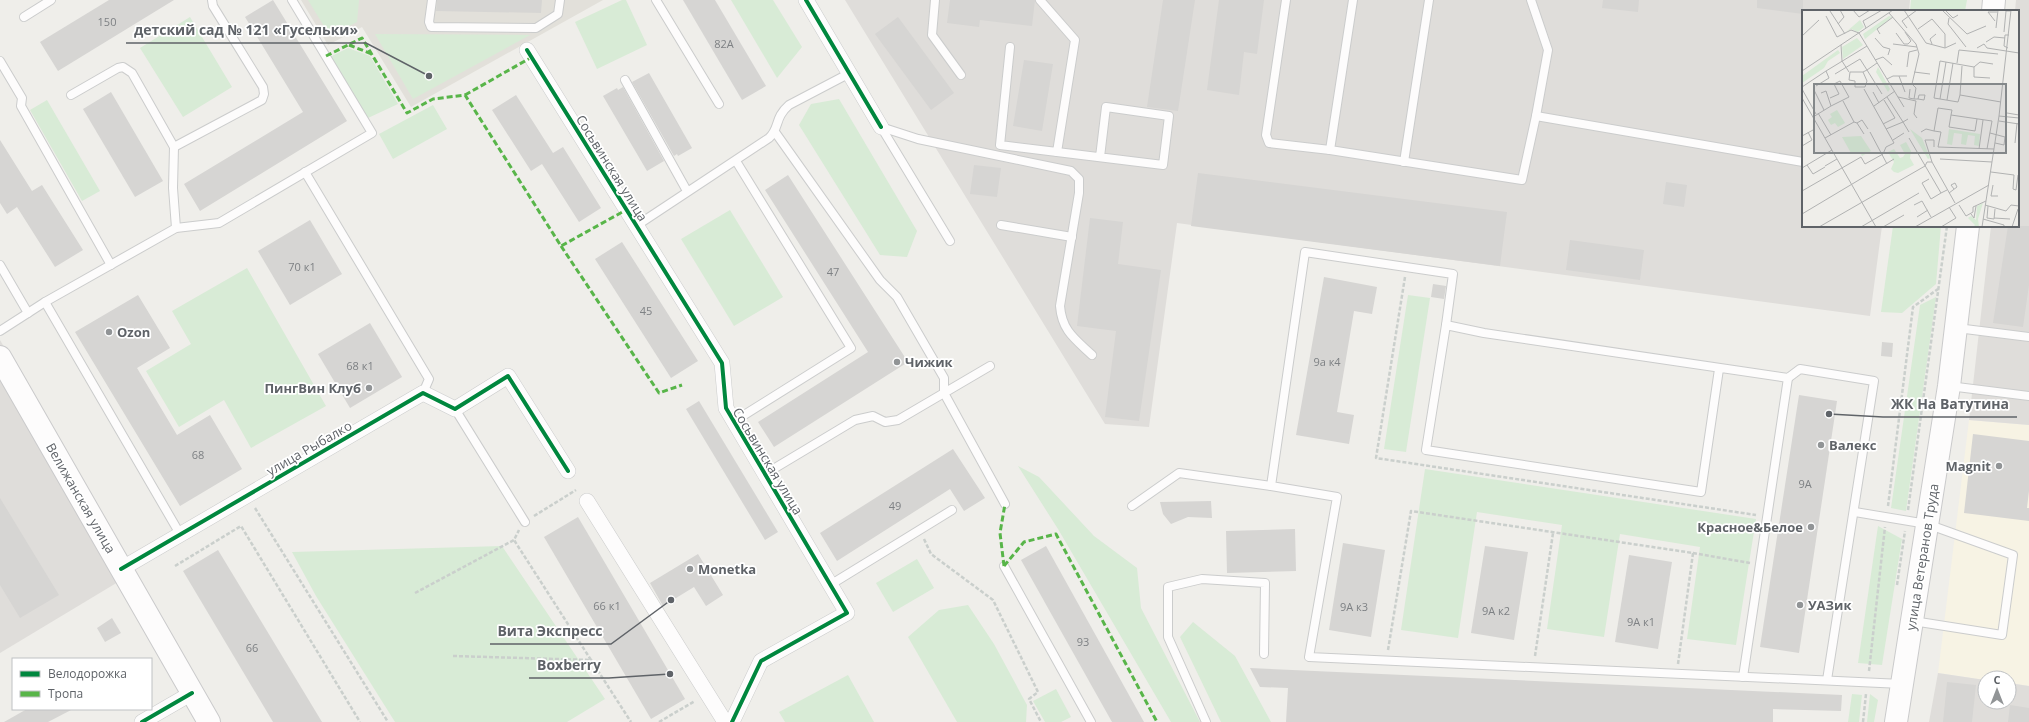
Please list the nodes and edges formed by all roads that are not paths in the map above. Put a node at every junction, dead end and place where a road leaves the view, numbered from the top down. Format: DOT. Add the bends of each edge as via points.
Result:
graph roads {
  1 [pos="51,0"];
  2 [pos="212,0"];
  3 [pos="292,0"];
  4 [pos="432,0"];
  5 [pos="560,0"];
  6 [pos="656,0"];
  7 [pos="806,0"];
  8 [pos="935,0"];
  9 [pos="1040,0"];
  10 [pos="1286,0"];
  11 [pos="1353,0"];
  12 [pos="1429,0"];
  13 [pos="1531,0"];
  14 [pos="1994,0"];
  15 [pos="1993,10"];
  16 [pos="24,17"];
  17 [pos="1010,47"];
  18 [pos="527,50"];
  19 [pos="0,61"];
  20 [pos="850,73"];
  21 [pos="961,75"];
  22 [pos="625,80"];
  23 [pos="71,95"];
  24 [pos="719,104"];
  25 [pos="1536,116"];
  26 [pos="881,127"];
  27 [pos="775,132"];
  28 [pos="174,146"];
  29 [pos="1330,150"];
  30 [pos="1057,152"];
  31 [pos="1100,157"];
  32 [pos="736,161"];
  33 [pos="1404,162"];
  34 [pos="1802,162"];
  35 [pos="305,172"];
  36 [pos="687,191"];
  37 [pos="1001,225"];
  38 [pos="636,226"];
  39 [pos="1968,227"];
  40 [pos="176,228"];
  41 [pos="1072,237"];
  42 [pos="950,241"];
  43 [pos="0,265"];
  44 [pos="111,265"];
  45 [pos="45,302"];
  46 [pos="28,313"];
  47 [pos="1446,325"];
  48 [pos="1957,328"];
  49 [pos="0,331"];
  50 [pos="2029,337"];
  51 [pos="1092,355"];
  52 [pos="0,357"];
  53 [pos="990,366"];
  54 [pos="1719,369"];
  55 [pos="1788,378"];
  56 [pos="1949,386"];
  57 [pos="423,393"];
  58 [pos="944,393"];
  59 [pos="2029,396"];
  60 [pos="455,409"];
  61 [pos="733,422"];
  62 [pos="568,471"];
  63 [pos="765,474"];
  64 [pos="1271,486"];
  65 [pos="587,501"];
  66 [pos="1005,504"];
  67 [pos="1132,506"];
  68 [pos="952,510"];
  69 [pos="1855,512"];
  70 [pos="525,522"];
  71 [pos="1917,522"];
  72 [pos="180,534"];
  73 [pos="1004,566"];
  74 [pos="121,569"];
  75 [pos="830,585"];
  76 [pos="1912,620"];
  77 [pos="1264,654"];
  78 [pos="1743,676"];
  79 [pos="1827,680"];
  80 [pos="1902,684"];
  81 [pos="192,693"];
  82 [pos="142,722"];
  83 [pos="209,722"];
  84 [pos="726,722"];
  85 [pos="732,722"];
  86 [pos="1091,722"];
  87 [pos="1206,722"];
  88 [pos="1896,722"];
  1 -- 16 [label="lane"];
  2 -- 28 [label="lane" via="213,6 263,87 264,94 262,100"];
  3 -- 35 [label="lane" via="372,132"];
  4 -- 5 [label="lane" via="429,22 431,27 536,28 558,14"];
  6 -- 24 [label="lane"];
  7 -- 20 [label="street"];
  8 -- 21 [label="lane" via="932,36"];
  9 -- 30 [label="lane" via="1076,40"];
  10 -- 29 [label="lane" via="1266,140 1269,144"];
  11 -- 29 [label="lane"];
  12 -- 33 [label="lane"];
  13 -- 25 [label="lane" via="1548,50"];
  14 -- 15 [label="main road"];
  17 -- 30 [label="lane" via="1000,145"];
  18 -- 38 [label="street, Сосьвинская улица"];
  19 -- 44 [label="lane" via="22,98 21,106"];
  20 -- 26 [label="street"];
  20 -- 27 [label="lane" via="789,105 781,112"];
  22 -- 36 [label="lane"];
  23 -- 28 [label="lane" via="123,67 132,73"];
  25 -- 33 [label="lane" via="1522,180"];
  25 -- 34 [label="lane"];
  26 -- 41 [label="lane" via="918,139 1071,171 1079,179"];
  26 -- 42 [label="lane"];
  27 -- 32 [label="lane"];
  27 -- 58 [label="lane" via="880,280 897,297 944,378"];
  28 -- 40 [label="lane" via="173,188"];
  29 -- 33 [label="lane"];
  30 -- 31 [label="lane"];
  31 -- 31 [label="lane" via="1163,165 1169,116 1106,107"];
  32 -- 36 [label="lane"];
  32 -- 61 [label="lane" via="851,348"];
  35 -- 40 [label="lane" via="219,223"];
  35 -- 57 [label="lane" via="429,378"];
  36 -- 38 [label="lane"];
  37 -- 41 [label="lane"];
  38 -- 61 [label="street, Сосьвинская улица" via="722,362 726,408"];
  39 -- 48 [label="main road, улица Ветеранов Труда"];
  40 -- 44 [label="lane"];
  41 -- 51 [label="lane" via="1060,306 1061,318 1065,329"];
  43 -- 46 [label="lane"];
  44 -- 45 [label="lane"];
  45 -- 46 [label="lane"];
  45 -- 72 [label="lane"];
  46 -- 49 [label="lane"];
  47 -- 54 [label="lane"];
  47 -- 54 [label="lane" via="1426,450 1457,455 1701,492"];
  47 -- 64 [label="lane" via="1453,274 1305,252"];
  48 -- 50 [label="lane"];
  48 -- 56 [label="main road, улица Ветеранов Труда"];
  52 -- 74 [label="main road, Велижанская улица"];
  53 -- 58 [label="lane"];
  54 -- 55 [label="lane"];
  55 -- 69 [label="lane" via="1800,369 1874,381"];
  55 -- 78 [label="lane"];
  56 -- 59 [label="lane"];
  56 -- 71 [label="main road, улица Ветеранов Труда"];
  57 -- 60 [label="street"];
  57 -- 72 [label="street, улица Рыбалко"];
  58 -- 63 [label="lane" via="898,420 885,422 873,416 855,420"];
  58 -- 66 [label="lane"];
  60 -- 62 [label="street" via="508,376"];
  60 -- 70 [label="lane"];
  61 -- 63 [label="street, Сосьвинская улица"];
  63 -- 75 [label="street, Сосьвинская улица"];
  64 -- 67 [label="lane" via="1179,473"];
  64 -- 78 [label="lane" via="1337,497 1309,657"];
  65 -- 84 [label="street"];
  68 -- 75 [label="lane"];
  69 -- 71 [label="lane"];
  69 -- 79 [label="lane"];
  71 -- 76 [label="main road, улица Ветеранов Труда"];
  71 -- 76 [label="lane" via="2013,554 2002,635"];
  72 -- 74 [label="street, улица Рыбалко"];
  73 -- 86 [label="lane"];
  74 -- 81 [label="main road, Велижанская улица"];
  75 -- 85 [label="street, Сосьвинская улица" via="847,613 761,661"];
  76 -- 80 [label="main road, улица Ветеранов Труда"];
  77 -- 87 [label="lane" via="1265,583 1202,579 1168,587 1168,637"];
  78 -- 79 [label="lane"];
  79 -- 80 [label="lane"];
  80 -- 88 [label="main road, улица Ветеранов Труда"];
  81 -- 82 [label="street"];
  81 -- 83 [label="main road, Велижанская улица"];
}
